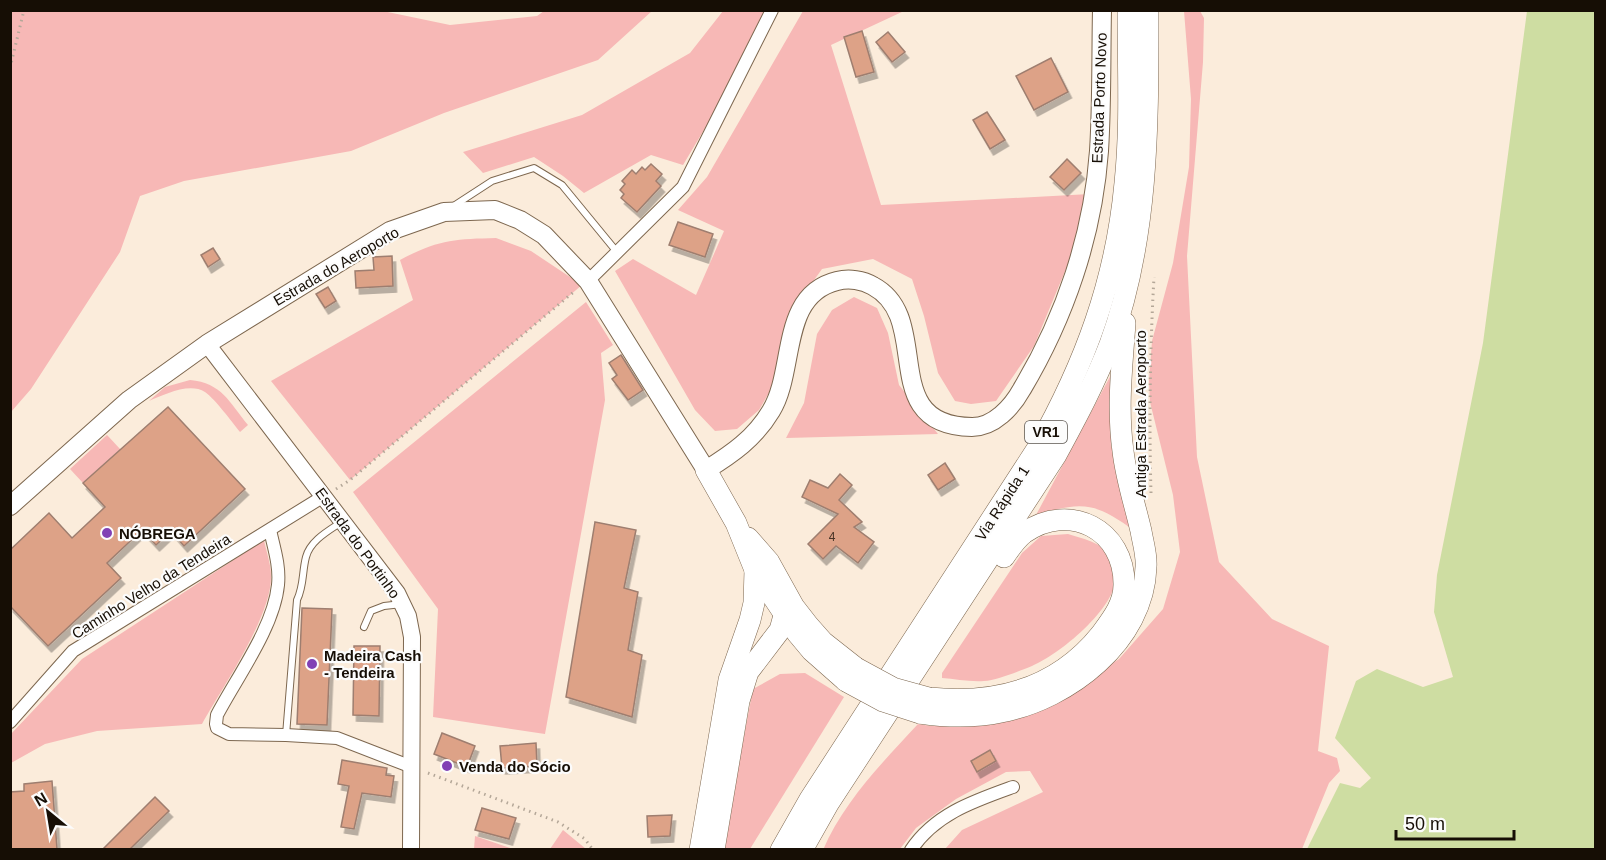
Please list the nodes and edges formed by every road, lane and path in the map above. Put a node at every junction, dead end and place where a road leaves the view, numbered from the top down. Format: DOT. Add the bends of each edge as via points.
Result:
graph roads {
  1 [pos="24,10"];
  2 [pos="772,10"];
  3 [pos="1102,10"];
  4 [pos="1128,10"];
  5 [pos="1148,10"];
  6 [pos="10,68"];
  7 [pos="444,212"];
  8 [pos="618,253"];
  9 [pos="1129,276"];
  10 [pos="1154,277"];
  11 [pos="588,281"];
  12 [pos="207,344"];
  13 [pos="706,470"];
  14 [pos="324,496"];
  15 [pos="1151,496"];
  16 [pos="10,506"];
  17 [pos="344,521"];
  18 [pos="736,523"];
  19 [pos="270,530"];
  20 [pos="755,570"];
  21 [pos="402,604"];
  22 [pos="789,609"];
  23 [pos="364,627"];
  24 [pos="744,637"];
  25 [pos="812,651"];
  26 [pos="755,660"];
  27 [pos="851,674"];
  28 [pos="909,681"];
  29 [pos="924,705"];
  30 [pos="10,722"];
  31 [pos="285,735"];
  32 [pos="412,767"];
  33 [pos="1013,786"];
  34 [pos="411,849"];
  35 [pos="593,849"];
  36 [pos="700,849"];
  37 [pos="714,849"];
  38 [pos="781,849"];
  39 [pos="802,849"];
  40 [pos="911,849"];
  1 -- 6 [label="path"];
  2 -- 8 [label="street" via="683,187"];
  3 -- 13 [label="main road, Estrada Porto Novo" via="1099,152 1087,233 1068,296 1022,391 1004,413 979,427 947,424 929,414 914,393 902,322 892,302 867,283 838,280 824,286 802,305 772,410 738,450"];
  4 -- 38 [label="highway, Via Rápida 1 / VR1" via="1128,152 1121,215 1105,293 1082,362 1037,449"];
  5 -- 9 [label="highway, Via Rápida 1 / VR1" via="1143,186"];
  7 -- 8 [label="lane" via="492,181 534,168 562,185"];
  7 -- 11 [label="main road, Estrada do Aeroporto" via="495,210 520,220 544,235"];
  7 -- 12 [label="main road, Estrada do Aeroporto" via="390,231"];
  8 -- 11 [label="street"];
  9 -- 28 [label="highway, Via Rápida 1 / VR1" via="1100,369 1056,455"];
  9 -- 29 [label="highway" via="1119,404 1123,451 1146,566 1137,609 1095,665 1047,696 982,716 960,717"];
  10 -- 15 [label="path, Antiga Estrada Aeroporto"];
  11 -- 13 [label="main road, Estrada do Aeroporto"];
  11 -- 14 [label="path" via="350,480"];
  12 -- 14 [label="street, Estrada do Portinho"];
  12 -- 16 [label="main road, Estrada do Aeroporto" via="129,400"];
  13 -- 18 [label="highway"];
  14 -- 17 [label="street, Estrada do Portinho"];
  14 -- 19 [label="street, Caminho Velho da Tendeira"];
  17 -- 21 [label="street, Estrada do Portinho"];
  17 -- 31 [label="lane" via="316,541 306,556 297,600"];
  18 -- 20 [label="highway"];
  18 -- 22 [label="highway" via="769,562"];
  19 -- 30 [label="street, Caminho Velho da Tendeira" via="73,651"];
  19 -- 31 [label="street" via="277,561 276,600 216,724 220,731 229,734"];
  20 -- 22 [label="highway"];
  20 -- 24 [label="highway" via="754,603"];
  21 -- 23 [label="lane" via="371,611"];
  21 -- 32 [label="street, Estrada do Portinho" via="412,637"];
  22 -- 24 [label="highway" via="766,619"];
  22 -- 25 [label="highway" via="797,633"];
  22 -- 26 [label="highway" via="780,630"];
  22 -- 27 [label="highway"];
  24 -- 36 [label="highway" via="729,680"];
  25 -- 26 [label="highway" via="784,648"];
  25 -- 27 [label="highway"];
  26 -- 37 [label="highway" via="739,701"];
  27 -- 29 [label="highway, bridge" via="884,701"];
  28 -- 29 [label="highway" via="970,608 1025,532 1063,519 1088,523 1110,542 1120,561 1124,593 1110,622 1078,658 1034,686 1010,694"];
  28 -- 39 [label="highway, Via Rápida 1 / VR1"];
  31 -- 32 [label="street" via="337,738"];
  32 -- 34 [label="street, Estrada do Portinho"];
  32 -- 35 [label="path" via="558,822 585,839"];
  33 -- 40 [label="street" via="953,811 918,838"];
}
